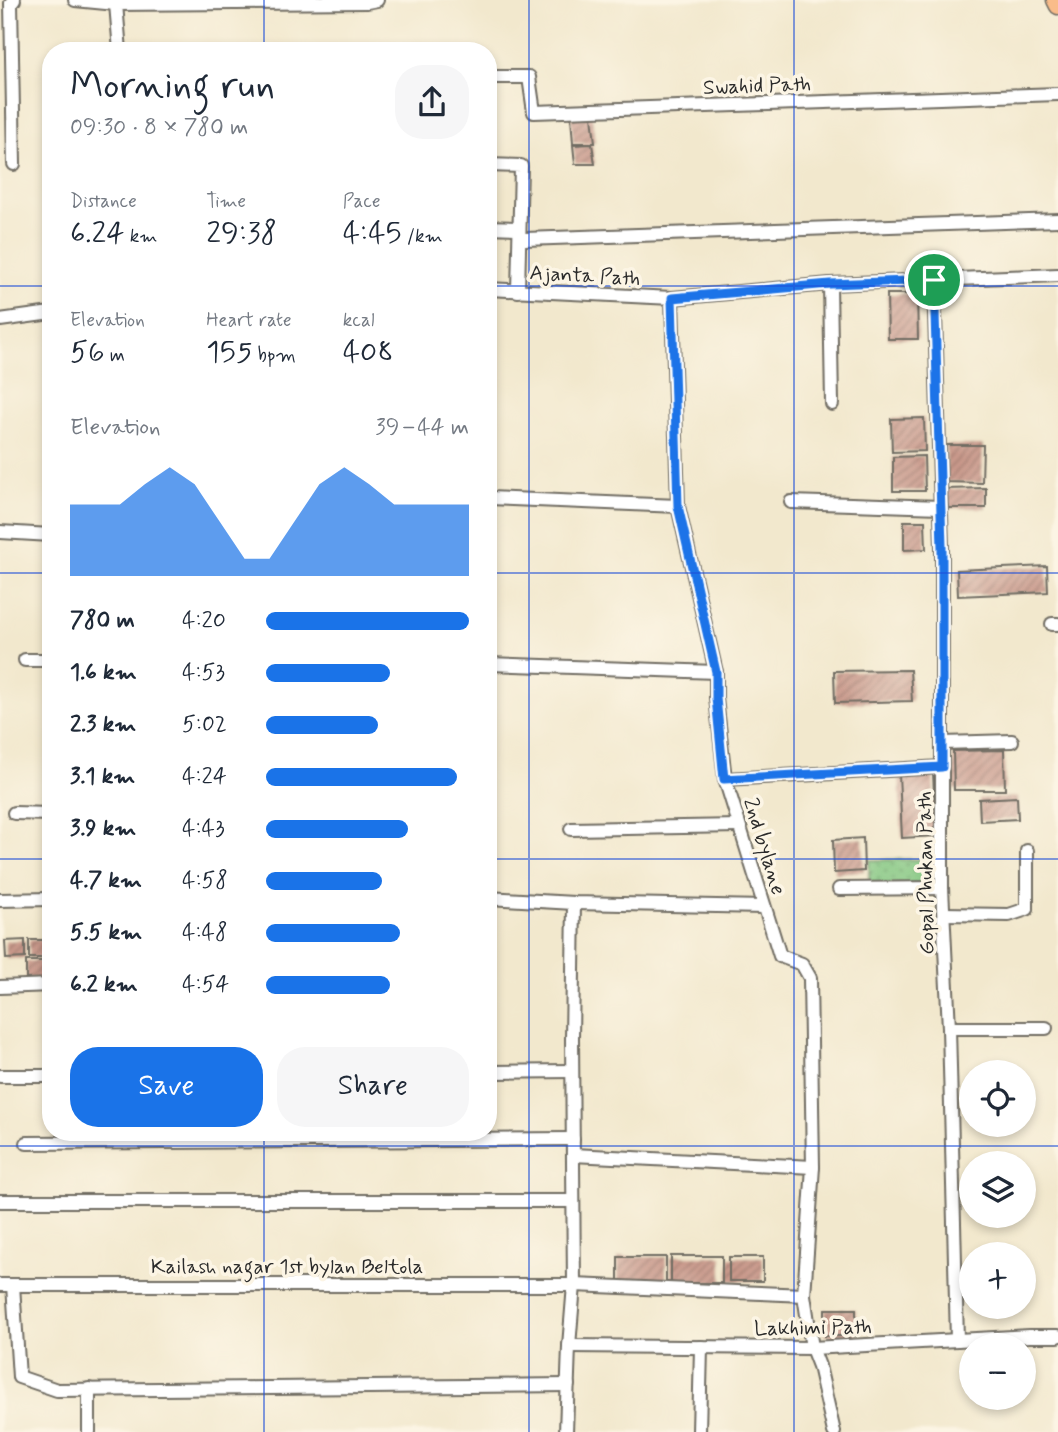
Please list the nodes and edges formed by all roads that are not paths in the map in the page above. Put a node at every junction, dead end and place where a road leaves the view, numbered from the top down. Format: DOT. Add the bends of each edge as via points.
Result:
graph roads {
  1 [pos="14,0"];
  2 [pos="75,0"];
  3 [pos="377,0"];
  4 [pos="1055,0"];
  5 [pos="116,4"];
  6 [pos="1058,6"];
  7 [pos="119,42"];
  8 [pos="497,77"];
  9 [pos="1058,94"];
  10 [pos="14,164"];
  11 [pos="497,165"];
  12 [pos="1058,220"];
  13 [pos="497,229"];
  14 [pos="522,234"];
  15 [pos="1058,275"];
  16 [pos="934,280"];
  17 [pos="830,284"];
  18 [pos="497,290"];
  19 [pos="518,291"];
  20 [pos="672,298"];
  21 [pos="42,314"];
  22 [pos="0,320"];
  23 [pos="832,404"];
  24 [pos="497,498"];
  25 [pos="791,502"];
  26 [pos="678,506"];
  27 [pos="941,507"];
  28 [pos="0,532"];
  29 [pos="42,534"];
  30 [pos="25,660"];
  31 [pos="42,660"];
  32 [pos="497,664"];
  33 [pos="716,672"];
  34 [pos="1012,741"];
  35 [pos="943,743"];
  36 [pos="942,767"];
  37 [pos="724,779"];
  38 [pos="14,813"];
  39 [pos="42,814"];
  40 [pos="739,826"];
  41 [pos="571,829"];
  42 [pos="1027,851"];
  43 [pos="943,888"];
  44 [pos="839,889"];
  45 [pos="42,898"];
  46 [pos="497,899"];
  47 [pos="0,900"];
  48 [pos="574,903"];
  49 [pos="764,907"];
  50 [pos="944,914"];
  51 [pos="42,985"];
  52 [pos="0,987"];
  53 [pos="949,1028"];
  54 [pos="1046,1028"];
  55 [pos="572,1071"];
  56 [pos="497,1072"];
  57 [pos="0,1076"];
  58 [pos="42,1076"];
  59 [pos="573,1139"];
  60 [pos="497,1140"];
  61 [pos="300,1141"];
  62 [pos="27,1143"];
  63 [pos="573,1154"];
  64 [pos="813,1167"];
  65 [pos="573,1200"];
  66 [pos="0,1201"];
  67 [pos="6,1285"];
  68 [pos="574,1285"];
  69 [pos="804,1295"];
  70 [pos="1058,1336"];
  71 [pos="957,1340"];
  72 [pos="569,1346"];
  73 [pos="701,1347"];
  74 [pos="812,1348"];
  75 [pos="568,1385"];
  76 [pos="89,1389"];
  77 [pos="89,1432"];
  78 [pos="566,1432"];
  79 [pos="699,1432"];
  80 [pos="834,1432"];
  1 -- 10 [label="street"];
  2 -- 5 [label="street"];
  3 -- 5 [label="street"];
  4 -- 6 [label="main road"];
  5 -- 7 [label="street"];
  8 -- 9 [label="street, Swahid Path" via="529,77 534,112"];
  11 -- 14 [label="street" via="521,166"];
  12 -- 14 [label="street"];
  13 -- 14 [label="street"];
  14 -- 19 [label="street"];
  15 -- 16 [label="street, Ajanta Path"];
  16 -- 17 [label="street, Ajanta Path"];
  16 -- 27 [label="street, Gopal Phukan Path"];
  17 -- 20 [label="street, Ajanta Path"];
  17 -- 23 [label="street"];
  18 -- 19 [label="street, Ajanta Path"];
  19 -- 20 [label="street, Ajanta Path"];
  20 -- 26 [label="street, 2nd bylane"];
  21 -- 22 [label="street"];
  24 -- 26 [label="street"];
  25 -- 27 [label="street"];
  26 -- 33 [label="street, 2nd bylane"];
  27 -- 35 [label="street, Gopal Phukan Path"];
  28 -- 29 [label="street"];
  30 -- 31 [label="street"];
  32 -- 33 [label="street"];
  33 -- 37 [label="street, 2nd bylane"];
  34 -- 35 [label="street"];
  35 -- 36 [label="street, Gopal Phukan Path"];
  36 -- 37 [label="street"];
  36 -- 43 [label="street, Gopal Phukan Path"];
  37 -- 40 [label="street, 2nd bylane"];
  38 -- 39 [label="street"];
  40 -- 41 [label="street"];
  40 -- 49 [label="street, 2nd bylane"];
  42 -- 50 [label="street" via="1027,909 1009,915"];
  43 -- 44 [label="street"];
  43 -- 50 [label="street, Gopal Phukan Path"];
  45 -- 47 [label="street"];
  46 -- 48 [label="street"];
  48 -- 49 [label="street"];
  48 -- 55 [label="street"];
  49 -- 64 [label="street, 2nd bylane" via="780,956 802,964 810,978"];
  50 -- 53 [label="street, Gopal Phukan Path"];
  51 -- 52 [label="street"];
  53 -- 54 [label="street"];
  53 -- 71 [label="street, Gopal Phukan Path"];
  55 -- 56 [label="street"];
  55 -- 59 [label="street"];
  57 -- 58 [label="street"];
  59 -- 60 [label="street"];
  59 -- 63 [label="street"];
  61 -- 62 [label="street"];
  63 -- 64 [label="street"];
  63 -- 65 [label="street"];
  64 -- 69 [label="street, 2nd bylane"];
  65 -- 66 [label="street"];
  65 -- 68 [label="street"];
  67 -- 68 [label="street, Kailash nagar 1st bylan Beltola"];
  67 -- 76 [label="street" via="19,1377 57,1390"];
  68 -- 69 [label="street, Kailash nagar 1st bylan Beltola"];
  68 -- 72 [label="street"];
  69 -- 74 [label="street, 2nd bylane"];
  70 -- 71 [label="street, Lakhimi Path"];
  71 -- 74 [label="street, Lakhimi Path"];
  72 -- 73 [label="street, Lakhimi Path"];
  72 -- 75 [label="street"];
  73 -- 74 [label="street, Lakhimi Path"];
  73 -- 79 [label="street"];
  74 -- 80 [label="street, 2nd bylane"];
  75 -- 76 [label="street"];
  75 -- 78 [label="street"];
  76 -- 77 [label="street"];
}
